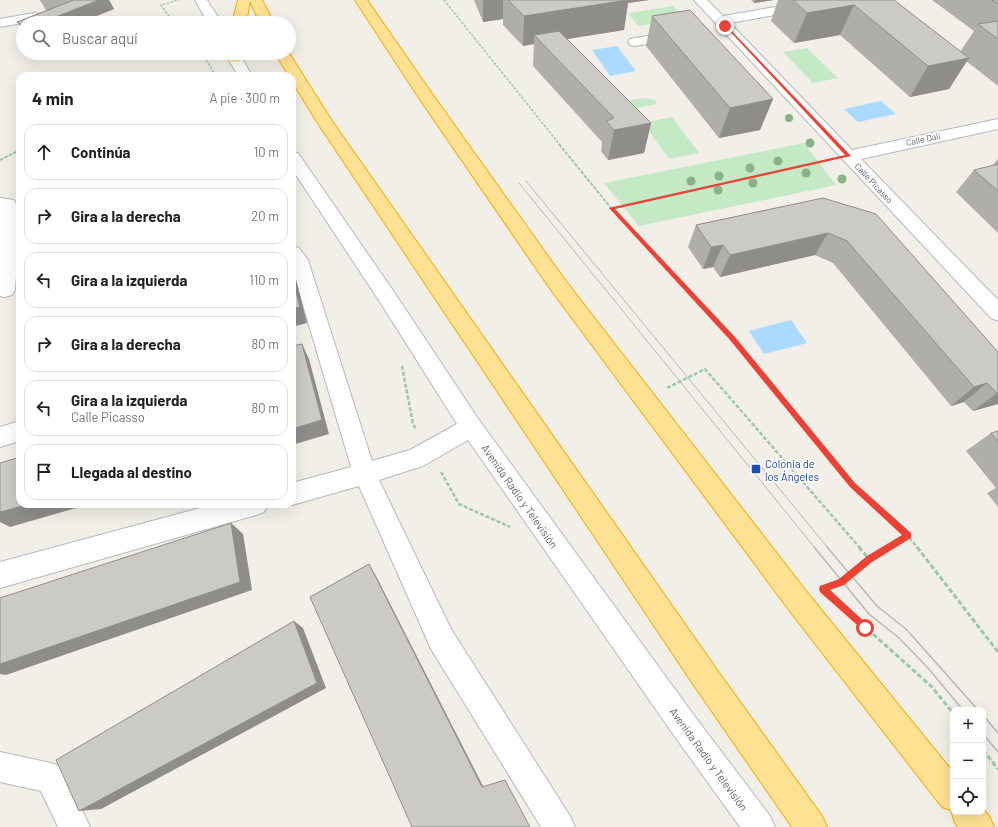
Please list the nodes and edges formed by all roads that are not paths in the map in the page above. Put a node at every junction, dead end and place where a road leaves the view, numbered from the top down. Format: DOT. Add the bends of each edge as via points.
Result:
graph roads {
  1 [pos="201,0"];
  2 [pos="244,0"];
  3 [pos="256,0"];
  4 [pos="361,0"];
  5 [pos="700,0"];
  6 [pos="805,6"];
  7 [pos="211,16"];
  8 [pos="241,16"];
  9 [pos="264,16"];
  10 [pos="16,20"];
  11 [pos="0,23"];
  12 [pos="718,25"];
  13 [pos="688,33"];
  14 [pos="635,42"];
  15 [pos="237,60"];
  16 [pos="286,60"];
  17 [pos="242,72"];
  18 [pos="294,72"];
  19 [pos="296,75"];
  20 [pos="998,124"];
  21 [pos="849,156"];
  22 [pos="296,163"];
  23 [pos="9,202"];
  24 [pos="296,257"];
  25 [pos="8,290"];
  26 [pos="998,313"];
  27 [pos="471,427"];
  28 [pos="16,432"];
  29 [pos="0,437"];
  30 [pos="365,474"];
  31 [pos="296,493"];
  32 [pos="242,508"];
  33 [pos="0,575"];
  34 [pos="0,767"];
  35 [pos="950,792"];
  36 [pos="968,815"];
  37 [pos="74,827"];
  38 [pos="559,827"];
  39 [pos="759,827"];
  40 [pos="810,827"];
  41 [pos="978,827"];
  1 -- 7 [label="street"];
  2 -- 8 [label="highway"];
  3 -- 9 [label="highway"];
  4 -- 35 [label="highway" via="558,285 801,605"];
  5 -- 12 [label="street, Calle Picasso"];
  6 -- 12 [label="street"];
  10 -- 11 [label="street"];
  12 -- 21 [label="street, Calle Picasso"];
  13 -- 14 [label="street"];
  15 -- 17 [label="street"];
  16 -- 18 [label="highway"];
  19 -- 40 [label="highway" via="325,122"];
  20 -- 21 [label="street, Calle Dalí"];
  21 -- 26 [label="street, Calle Picasso"];
  22 -- 27 [label="street, Avenida Radio y Televisión"];
  23 -- 25 [label="street"];
  24 -- 30 [label="street"];
  27 -- 30 [label="street" via="415,459"];
  27 -- 39 [label="street, Avenida Radio y Televisión"];
  28 -- 29 [label="street"];
  30 -- 31 [label="street"];
  30 -- 38 [label="street" via="441,639"];
  32 -- 33 [label="street"];
  34 -- 37 [label="street" via="51,778"];
  36 -- 41 [label="highway"];
}
